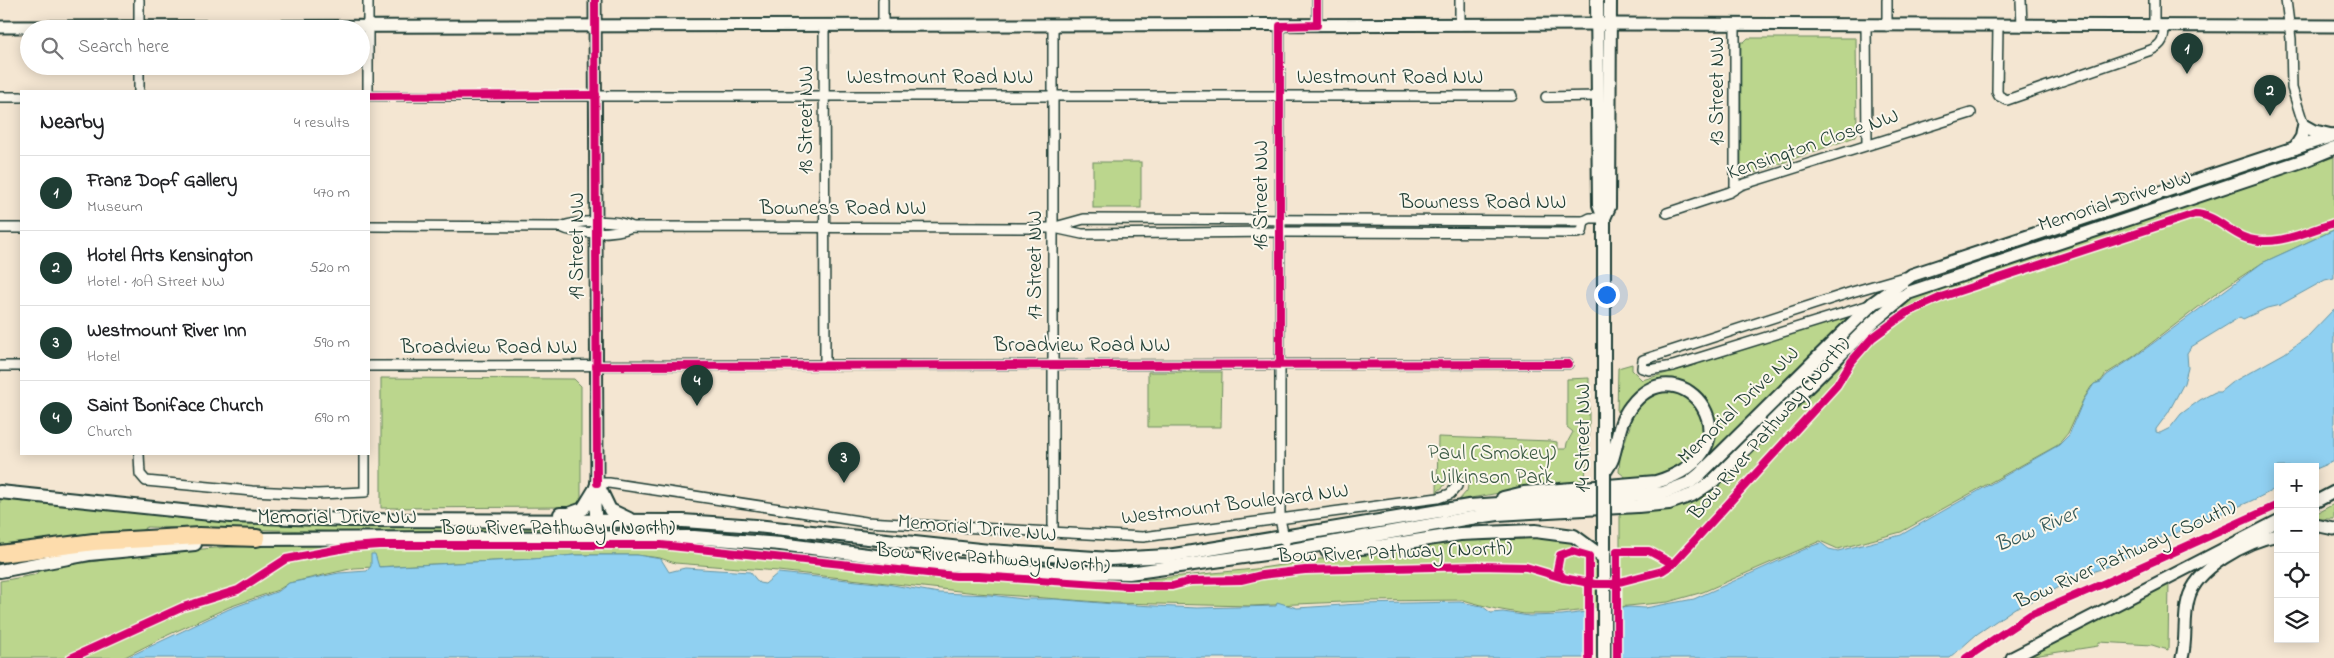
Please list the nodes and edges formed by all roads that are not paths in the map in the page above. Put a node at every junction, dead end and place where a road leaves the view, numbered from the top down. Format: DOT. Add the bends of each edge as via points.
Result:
graph roads {
  1 [pos="139,0"];
  2 [pos="368,0"];
  3 [pos="595,0"];
  4 [pos="883,0"];
  5 [pos="1317,0"];
  6 [pos="1460,0"];
  7 [pos="1597,0"];
  8 [pos="1610,0"];
  9 [pos="1887,0"];
  10 [pos="2021,0"];
  11 [pos="2154,0"];
  12 [pos="2286,0"];
  13 [pos="139,20"];
  14 [pos="367,20"];
  15 [pos="1597,24"];
  16 [pos="1610,24"];
  17 [pos="1735,24"];
  18 [pos="1317,25"];
  19 [pos="1460,25"];
  20 [pos="1866,25"];
  21 [pos="595,26"];
  22 [pos="824,26"];
  23 [pos="883,26"];
  24 [pos="1053,26"];
  25 [pos="1280,26"];
  26 [pos="1887,26"];
  27 [pos="1998,26"];
  28 [pos="2022,26"];
  29 [pos="2159,26"];
  30 [pos="2289,26"];
  31 [pos="2334,26"];
  32 [pos="370,27"];
  33 [pos="0,28"];
  34 [pos="20,28"];
  35 [pos="139,75"];
  36 [pos="368,75"];
  37 [pos="139,90"];
  38 [pos="368,90"];
  39 [pos="596,95"];
  40 [pos="824,95"];
  41 [pos="370,96"];
  42 [pos="1054,96"];
  43 [pos="1280,96"];
  44 [pos="1512,96"];
  45 [pos="1597,96"];
  46 [pos="0,97"];
  47 [pos="20,97"];
  48 [pos="1546,97"];
  49 [pos="1971,113"];
  50 [pos="2304,126"];
  51 [pos="2333,140"];
  52 [pos="1867,145"];
  53 [pos="2295,148"];
  54 [pos="1735,188"];
  55 [pos="1667,213"];
  56 [pos="1604,218"];
  57 [pos="1280,220"];
  58 [pos="1584,221"];
  59 [pos="370,226"];
  60 [pos="824,226"];
  61 [pos="596,227"];
  62 [pos="0,228"];
  63 [pos="20,228"];
  64 [pos="1054,228"];
  65 [pos="1280,232"];
  66 [pos="1912,275"];
  67 [pos="1908,293"];
  68 [pos="1872,303"];
  69 [pos="825,364"];
  70 [pos="1053,364"];
  71 [pos="1280,364"];
  72 [pos="1568,364"];
  73 [pos="0,366"];
  74 [pos="20,366"];
  75 [pos="370,366"];
  76 [pos="596,366"];
  77 [pos="139,455"];
  78 [pos="365,455"];
  79 [pos="1604,473"];
  80 [pos="1457,486"];
  81 [pos="595,487"];
  82 [pos="0,492"];
  83 [pos="2334,492"];
  84 [pos="2319,500"];
  85 [pos="1469,506"];
  86 [pos="1280,519"];
  87 [pos="350,520"];
  88 [pos="596,521"];
  89 [pos="634,521"];
  90 [pos="2274,524"];
  91 [pos="2319,526"];
  92 [pos="2334,529"];
  93 [pos="1053,533"];
  94 [pos="2319,533"];
  95 [pos="2334,534"];
  96 [pos="2274,535"];
  97 [pos="632,537"];
  98 [pos="1284,537"];
  99 [pos="257,538"];
  100 [pos="1292,550"];
  101 [pos="0,554"];
  102 [pos="1604,558"];
  103 [pos="0,571"];
  104 [pos="1604,658"];
  105 [pos="2012,658"];
  106 [pos="2182,658"];
  1 -- 13 [label="street"];
  2 -- 14 [label="street"];
  3 -- 21 [label="street, 19 Street NW"];
  4 -- 23 [label="street"];
  5 -- 18 [label="street"];
  6 -- 19 [label="street"];
  7 -- 15 [label="main road, 14 Street NW"];
  8 -- 16 [label="main road, 14 Street NW"];
  9 -- 26 [label="street"];
  10 -- 28 [label="street"];
  11 -- 29 [label="street"];
  12 -- 30 [label="street"];
  15 -- 16 [label="street"];
  15 -- 19 [label="street"];
  15 -- 45 [label="main road, 14 Street NW"];
  16 -- 17 [label="street"];
  16 -- 56 [label="main road, 14 Street NW" via="1609,207"];
  17 -- 20 [label="street"];
  17 -- 54 [label="street, 13 Street NW"];
  18 -- 19 [label="street"];
  18 -- 25 [label="street"];
  20 -- 26 [label="street"];
  20 -- 52 [label="street"];
  21 -- 22 [label="street"];
  21 -- 32 [label="street"];
  21 -- 39 [label="street, 19 Street NW"];
  22 -- 23 [label="street"];
  22 -- 40 [label="street, 18 Street NW"];
  23 -- 24 [label="street"];
  24 -- 25 [label="street"];
  24 -- 42 [label="street, 17 Street NW"];
  25 -- 43 [label="street, 16 Street NW"];
  26 -- 27 [label="street"];
  27 -- 28 [label="street"];
  27 -- 29 [label="street" via="1997,92 2007,100 2151,50 2161,45 2164,39"];
  28 -- 29 [label="street"];
  29 -- 30 [label="street"];
  30 -- 31 [label="street"];
  30 -- 50 [label="street" via="2292,88"];
  33 -- 34 [label="street"];
  35 -- 37 [label="street"];
  36 -- 38 [label="street"];
  39 -- 40 [label="street, Westmount Road NW"];
  39 -- 41 [label="street, Westmount Road NW"];
  39 -- 61 [label="street, 19 Street NW"];
  40 -- 42 [label="street, Westmount Road NW"];
  40 -- 60 [label="street, 18 Street NW"];
  42 -- 43 [label="street, Westmount Road NW"];
  42 -- 64 [label="street, 17 Street NW"];
  43 -- 44 [label="street, Westmount Road NW"];
  43 -- 57 [label="street, 16 Street NW"];
  45 -- 48 [label="street"];
  45 -- 56 [label="main road, 14 Street NW" via="1599,205"];
  46 -- 47 [label="street"];
  49 -- 52 [label="street, Kensington Close NW"];
  50 -- 51 [label="main road"];
  50 -- 53 [label="main road"];
  51 -- 53 [label="main road, Memorial Drive NW"];
  51 -- 67 [label="main road, Memorial Drive NW" via="2305,160"];
  52 -- 54 [label="street, Kensington Close NW"];
  53 -- 66 [label="main road, Memorial Drive NW"];
  54 -- 55 [label="street, Kensington Close NW"];
  56 -- 58 [label="street"];
  56 -- 79 [label="main road, 14 Street NW"];
  57 -- 58 [label="street, Bowness Road NW"];
  57 -- 64 [label="street, Bowness Road NW" via="1084,219"];
  57 -- 65 [label="street, 16 Street NW"];
  58 -- 65 [label="street, Bowness Road NW" via="1582,232 1576,234"];
  59 -- 61 [label="street, Bowness Road NW" via="561,227 569,231"];
  60 -- 61 [label="street, Bowness Road NW" via="632,227 622,231"];
  60 -- 64 [label="street, Bowness Road NW"];
  60 -- 69 [label="street, 18 Street NW"];
  61 -- 76 [label="street, 19 Street NW"];
  62 -- 63 [label="street"];
  64 -- 65 [label="street, Bowness Road NW" via="1082,234"];
  64 -- 70 [label="street, 17 Street NW"];
  65 -- 71 [label="street, 16 Street NW"];
  66 -- 68 [label="main road, Memorial Drive NW"];
  66 -- 68 [label="street, Memorial Drive NW" via="1644,360 1642,368 1673,366"];
  67 -- 68 [label="street, Memorial Drive NW"];
  67 -- 100 [label="main road, Memorial Drive NW" via="1873,322 1713,481 1692,495 1638,506 1498,514"];
  68 -- 85 [label="main road, Memorial Drive NW" via="1689,483 1646,494"];
  69 -- 70 [label="street, Broadview Road NW"];
  69 -- 76 [label="street, Broadview Road NW"];
  70 -- 71 [label="street, Broadview Road NW"];
  70 -- 93 [label="street, 17 Street NW"];
  71 -- 72 [label="street, Broadview Road NW"];
  71 -- 86 [label="street, 16 Street NW"];
  73 -- 74 [label="street"];
  75 -- 76 [label="street, Broadview Road NW"];
  76 -- 81 [label="street, 19 Street NW"];
  77 -- 78 [label="street" via="142,478 156,482 317,494 365,492"];
  79 -- 85 [label="main road" via="1613,458 1624,417 1646,391 1663,386 1682,388 1704,406 1710,425 1706,445 1694,464 1672,477 1656,482 1524,493"];
  79 -- 102 [label="main road, 14 Street NW, bridge"];
  80 -- 86 [label="street, Westmount Boulevard NW" via="1450,494 1438,498"];
  81 -- 87 [label="main road" via="583,509 569,514 414,514"];
  81 -- 88 [label="street, 19 Street NW"];
  81 -- 89 [label="main road" via="610,510"];
  81 -- 93 [label="street, Westmount Boulevard NW" via="619,484 866,522"];
  82 -- 87 [label="main road, Memorial Drive NW" via="230,516"];
  83 -- 84 [label="street"];
  85 -- 98 [label="main road, Memorial Drive NW"];
  86 -- 93 [label="street, Westmount Boulevard NW" via="1142,537"];
  86 -- 98 [label="street, 16 Street NW"];
  87 -- 88 [label="main road, Memorial Drive NW"];
  88 -- 89 [label="main road, Memorial Drive NW"];
  88 -- 97 [label="main road" via="606,530"];
  89 -- 98 [label="main road, Memorial Drive NW" via="756,526 989,551 1110,559 1168,556"];
  90 -- 105 [label="street"];
  91 -- 92 [label="street"];
  94 -- 95 [label="street"];
  96 -- 106 [label="street" via="2201,574 2188,599"];
  97 -- 99 [label="main road, Memorial Drive NW"];
  97 -- 100 [label="main road, Memorial Drive NW" via="694,537 1005,570 1096,574 1160,570"];
  98 -- 100 [label="street, 16 Street NW"];
  99 -- 101 [label="highway" via="199,536 103,541"];
  99 -- 103 [label="main road, Memorial Drive NW" via="89,554"];
  100 -- 102 [label="main road" via="1313,552 1383,546 1460,534 1535,531 1574,536"];
  102 -- 104 [label="main road, 14 Street NW"];
}
